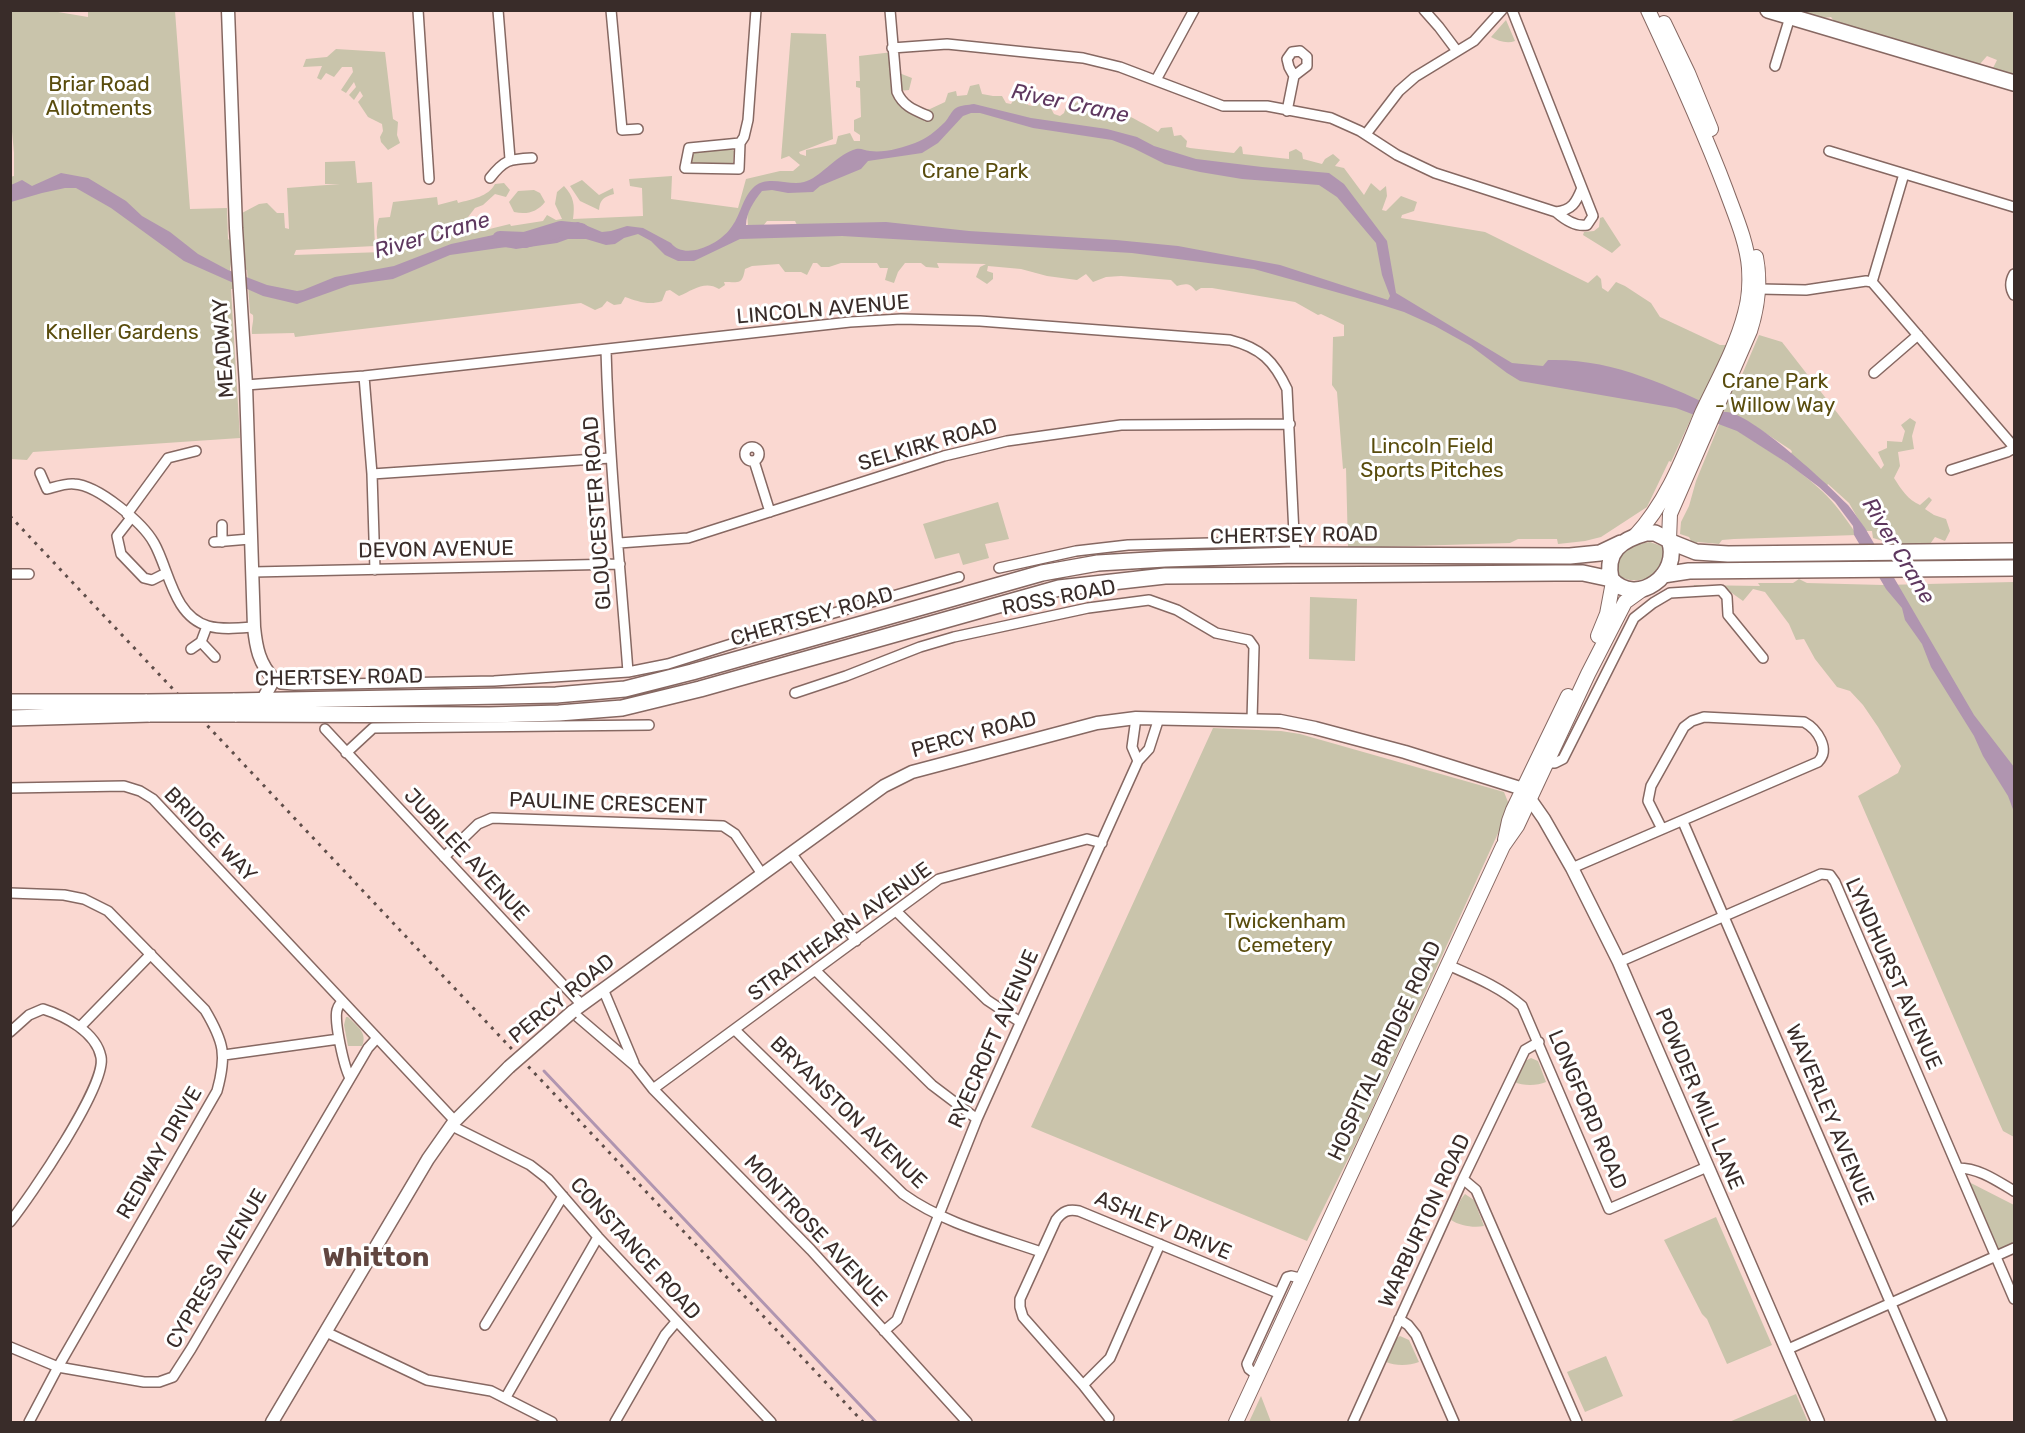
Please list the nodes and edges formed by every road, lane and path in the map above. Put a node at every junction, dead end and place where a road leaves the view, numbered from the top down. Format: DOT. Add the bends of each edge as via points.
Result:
graph roads {
  1 [pos="228,10"];
  2 [pos="418,10"];
  3 [pos="498,10"];
  4 [pos="611,10"];
  5 [pos="756,10"];
  6 [pos="890,10"];
  7 [pos="1194,10"];
  8 [pos="1424,10"];
  9 [pos="1502,10"];
  10 [pos="1512,10"];
  11 [pos="1648,10"];
  12 [pos="1658,10"];
  13 [pos="1768,10"];
  14 [pos="1790,17"];
  15 [pos="892,48"];
  16 [pos="1457,51"];
  17 [pos="1775,66"];
  18 [pos="1294,75"];
  19 [pos="1684,76"];
  20 [pos="1156,80"];
  21 [pos="2014,83"];
  22 [pos="1287,111"];
  23 [pos="928,116"];
  24 [pos="638,129"];
  25 [pos="1366,134"];
  26 [pos="740,143"];
  27 [pos="1829,151"];
  28 [pos="532,158"];
  29 [pos="510,159"];
  30 [pos="1904,174"];
  31 [pos="490,178"];
  32 [pos="429,179"];
  33 [pos="1582,188"];
  34 [pos="2014,207"];
  35 [pos="1556,212"];
  36 [pos="2014,274"];
  37 [pos="1872,282"];
  38 [pos="1754,288"];
  39 [pos="2014,295"];
  40 [pos="1918,335"];
  41 [pos="606,350"];
  42 [pos="1874,374"];
  43 [pos="364,376"];
  44 [pos="246,385"];
  45 [pos="1290,424"];
  46 [pos="1700,431"];
  47 [pos="2014,447"];
  48 [pos="196,451"];
  49 [pos="610,458"];
  50 [pos="754,461"];
  51 [pos="1952,470"];
  52 [pos="40,473"];
  53 [pos="372,474"];
  54 [pos="770,512"];
  55 [pos="129,516"];
  56 [pos="222,525"];
  57 [pos="250,539"];
  58 [pos="1628,540"];
  59 [pos="1670,541"];
  60 [pos="619,543"];
  61 [pos="1294,548"];
  62 [pos="2014,551"];
  63 [pos="620,564"];
  64 [pos="999,568"];
  65 [pos="2014,568"];
  66 [pos="375,570"];
  67 [pos="253,572"];
  68 [pos="166,573"];
  69 [pos="10,574"];
  70 [pos="29,574"];
  71 [pos="1663,575"];
  72 [pos="959,577"];
  73 [pos="1612,580"];
  74 [pos="1643,589"];
  75 [pos="207,626"];
  76 [pos="254,627"];
  77 [pos="201,642"];
  78 [pos="191,649"];
  79 [pos="1596,649"];
  80 [pos="214,657"];
  81 [pos="1612,658"];
  82 [pos="1763,658"];
  83 [pos="628,672"];
  84 [pos="274,679"];
  85 [pos="494,688"];
  86 [pos="795,693"];
  87 [pos="262,701"];
  88 [pos="10,702"];
  89 [pos="148,708"];
  90 [pos="234,708"];
  91 [pos="10,718"];
  92 [pos="1136,718"];
  93 [pos="1159,718"];
  94 [pos="1252,720"];
  95 [pos="649,725"];
  96 [pos="325,729"];
  97 [pos="346,753"];
  98 [pos="1138,761"];
  99 [pos="1548,763"];
  100 [pos="10,788"];
  101 [pos="1527,794"];
  102 [pos="1683,822"];
  103 [pos="1662,829"];
  104 [pos="1102,843"];
  105 [pos="791,853"];
  106 [pos="444,857"];
  107 [pos="1572,868"];
  108 [pos="762,874"];
  109 [pos="10,893"];
  110 [pos="896,911"];
  111 [pos="1724,917"];
  112 [pos="856,941"];
  113 [pos="151,954"];
  114 [pos="1619,962"];
  115 [pos="1448,965"];
  116 [pos="816,971"];
  117 [pos="603,989"];
  118 [pos="342,1001"];
  119 [pos="577,1008"];
  120 [pos="1020,1022"];
  121 [pos="80,1028"];
  122 [pos="735,1030"];
  123 [pos="10,1032"];
  124 [pos="377,1038"];
  125 [pos="339,1039"];
  126 [pos="1539,1042"];
  127 [pos="224,1055"];
  128 [pos="635,1066"];
  129 [pos="350,1078"];
  130 [pos="653,1089"];
  131 [pos="977,1119"];
  132 [pos="454,1124"];
  133 [pos="1707,1167"];
  134 [pos="1958,1168"];
  135 [pos="1463,1179"];
  136 [pos="2014,1191"];
  137 [pos="563,1196"];
  138 [pos="938,1215"];
  139 [pos="10,1222"];
  140 [pos="598,1237"];
  141 [pos="1160,1244"];
  142 [pos="2014,1248"];
  143 [pos="1041,1252"];
  144 [pos="1996,1256"];
  145 [pos="1304,1279"];
  146 [pos="1278,1293"];
  147 [pos="2014,1299"];
  148 [pos="1891,1303"];
  149 [pos="1399,1319"];
  150 [pos="676,1322"];
  151 [pos="485,1325"];
  152 [pos="884,1331"];
  153 [pos="326,1332"];
  154 [pos="10,1347"];
  155 [pos="1786,1350"];
  156 [pos="58,1367"];
  157 [pos="1258,1376"];
  158 [pos="1083,1385"];
  159 [pos="506,1397"];
  160 [pos="1109,1418"];
  161 [pos="29,1422"];
  162 [pos="272,1422"];
  163 [pos="552,1422"];
  164 [pos="615,1422"];
  165 [pos="771,1422"];
  166 [pos="967,1422"];
  167 [pos="1236,1422"];
  168 [pos="1353,1422"];
  169 [pos="1454,1422"];
  170 [pos="1577,1422"];
  171 [pos="1818,1422"];
  172 [pos="1942,1422"];
  1 -- 44 [label="street, MEADWAY"];
  2 -- 32 [label="street"];
  3 -- 29 [label="street"];
  4 -- 24 [label="street" via="622,130"];
  5 -- 26 [label="street" via="748,120"];
  6 -- 15 [label="street"];
  7 -- 20 [label="street"];
  8 -- 16 [label="street"];
  9 -- 16 [label="street" via="1474,40"];
  10 -- 33 [label="street"];
  11 -- 19 [label="main road"];
  12 -- 19 [label="main road"];
  13 -- 14 [label="main road"];
  14 -- 17 [label="street"];
  14 -- 21 [label="main road"];
  15 -- 20 [label="street" via="947,44 1083,58"];
  15 -- 23 [label="street" via="901,100"];
  16 -- 25 [label="street" via="1399,91"];
  18 -- 22 [label="street"];
  19 -- 38 [label="main road" via="1745,244"];
  20 -- 22 [label="street" via="1223,106 1267,106"];
  22 -- 25 [label="street" via="1331,118"];
  25 -- 35 [label="street" via="1396,155 1435,173"];
  26 -- 26 [label="street" via="689,148 685,168 739,169"];
  27 -- 30 [label="street"];
  28 -- 29 [label="street"];
  29 -- 31 [label="street"];
  30 -- 34 [label="street"];
  30 -- 37 [label="street"];
  33 -- 35 [label="street" via="1573,206"];
  33 -- 35 [label="street" via="1593,216 1587,225"];
  36 -- 39 [label="street" via="2010,287"];
  37 -- 38 [label="street" via="1806,290"];
  37 -- 40 [label="street"];
  38 -- 46 [label="main road" via="1738,347"];
  40 -- 42 [label="street"];
  40 -- 47 [label="street"];
  41 -- 43 [label="street, LINCOLN AVENUE"];
  41 -- 45 [label="street, LINCOLN AVENUE" via="901,319 980,321 1230,340 1247,344 1267,357 1279,372 1287,389"];
  41 -- 49 [label="street, GLOUCESTER ROAD"];
  43 -- 44 [label="street, LINCOLN AVENUE"];
  43 -- 53 [label="street"];
  44 -- 57 [label="street, MEADWAY"];
  45 -- 54 [label="street, SELKIRK ROAD" via="1121,425 1007,441 944,456"];
  45 -- 61 [label="street, LINCOLN AVENUE"];
  46 -- 58 [label="main road" via="1657,508"];
  46 -- 59 [label="main road" via="1670,514"];
  47 -- 51 [label="street" via="2007,453"];
  48 -- 55 [label="street" via="168,459"];
  49 -- 53 [label="street"];
  49 -- 60 [label="street, GLOUCESTER ROAD"];
  50 -- 54 [label="street"];
  52 -- 55 [label="street" via="47,489 74,484 99,494"];
  53 -- 66 [label="street"];
  54 -- 60 [label="street, SELKIRK ROAD" via="688,538"];
  55 -- 68 [label="street" via="156,545"];
  55 -- 68 [label="street" via="117,536 121,554 144,578 152,580"];
  56 -- 57 [label="street" via="218,542"];
  57 -- 67 [label="street, MEADWAY"];
  58 -- 59 [label="main road" via="1654,533"];
  58 -- 61 [label="main road, CHERTSEY ROAD" via="1600,553 1570,556"];
  58 -- 73 [label="main road" via="1611,559"];
  59 -- 62 [label="main road" via="1705,554"];
  59 -- 71 [label="main road" via="1671,564"];
  60 -- 63 [label="street, GLOUCESTER ROAD"];
  61 -- 64 [label="street, CHERTSEY ROAD" via="1128,544"];
  61 -- 85 [label="main road, CHERTSEY ROAD" via="1098,563 1042,573 625,689 556,695"];
  63 -- 66 [label="street, DEVON AVENUE"];
  63 -- 83 [label="street, GLOUCESTER ROAD"];
  65 -- 71 [label="main road" via="1689,571"];
  66 -- 67 [label="street, DEVON AVENUE"];
  67 -- 76 [label="street, MEADWAY"];
  68 -- 75 [label="street" via="179,602"];
  69 -- 70 [label="street"];
  71 -- 74 [label="main road"];
  72 -- 83 [label="street, CHERTSEY ROAD" via="668,664"];
  73 -- 74 [label="main road" via="1622,587"];
  73 -- 79 [label="main road, HOSPITAL BRIDGE ROAD"];
  73 -- 90 [label="main road, CHERTSEY ROAD" via="1583,573 1164,576 1059,588 622,708 489,715"];
  74 -- 79 [label="main road, HOSPITAL BRIDGE ROAD" via="1625,602"];
  75 -- 76 [label="street"];
  75 -- 77 [label="street"];
  76 -- 84 [label="street, MEADWAY" via="262,665"];
  77 -- 78 [label="street"];
  77 -- 80 [label="street"];
  79 -- 81 [label="street"];
  79 -- 99 [label="main road, HOSPITAL BRIDGE ROAD"];
  79 -- 101 [label="main road, HOSPITAL BRIDGE ROAD"];
  81 -- 82 [label="street, HOSPITAL BRIDGE ROAD" via="1634,618 1670,592 1721,590 1728,597 1728,615"];
  81 -- 99 [label="street, HOSPITAL BRIDGE ROAD" via="1563,759"];
  83 -- 85 [label="street, CHERTSEY ROAD"];
  84 -- 85 [label="street, CHERTSEY ROAD" via="294,685"];
  84 -- 87 [label="street"];
  85 -- 87 [label="main road, CHERTSEY ROAD"];
  86 -- 94 [label="street, ROSS ROAD" via="954,637 1088,608 1149,600 1177,610 1215,633 1249,640 1254,647"];
  87 -- 90 [label="main road, CHERTSEY ROAD"];
  88 -- 89 [label="main road, CHERTSEY ROAD"];
  89 -- 90 [label="main road, CHERTSEY ROAD, bridge"];
  89 -- 91 [label="main road, CHERTSEY ROAD"];
  92 -- 93 [label="street, PERCY ROAD"];
  92 -- 98 [label="street" via="1132,747"];
  92 -- 105 [label="street, PERCY ROAD" via="1097,723 912,772 884,786"];
  93 -- 94 [label="street, PERCY ROAD"];
  93 -- 98 [label="street, RYECROFT AVENUE" via="1149,749"];
  94 -- 101 [label="street, PERCY ROAD" via="1315,728 1423,758"];
  95 -- 97 [label="street" via="373,728"];
  96 -- 97 [label="street, JUBILEE AVENUE"];
  97 -- 106 [label="street, JUBILEE AVENUE"];
  98 -- 104 [label="street, RYECROFT AVENUE"];
  99 -- 101 [label="main road, HOSPITAL BRIDGE ROAD"];
  100 -- 118 [label="street, BRIDGE WAY" via="124,786 153,799"];
  101 -- 107 [label="street, POWDER MILL LANE"];
  101 -- 115 [label="main road, HOSPITAL BRIDGE ROAD" via="1509,821 1505,842"];
  102 -- 103 [label="street"];
  102 -- 103 [label="street" via="1818,762 1823,746 1812,727 1804,722 1704,717 1692,721 1678,735 1651,786 1648,801"];
  102 -- 111 [label="street, WAVERLEY AVENUE"];
  103 -- 107 [label="street"];
  104 -- 110 [label="street, STRATHEARN AVENUE" via="1087,839 939,879"];
  104 -- 120 [label="street, RYECROFT AVENUE"];
  105 -- 108 [label="street, PERCY ROAD"];
  105 -- 112 [label="street"];
  106 -- 108 [label="street, PAULINE CRESCENT" via="478,824 492,818 723,826 735,834"];
  106 -- 119 [label="street, JUBILEE AVENUE"];
  107 -- 114 [label="street, POWDER MILL LANE"];
  108 -- 117 [label="street, PERCY ROAD"];
  109 -- 113 [label="street, REDWAY DRIVE" via="84,899 108,911"];
  110 -- 112 [label="street, STRATHEARN AVENUE"];
  110 -- 120 [label="street" via="987,1000"];
  111 -- 114 [label="street, LYNDHURST AVENUE"];
  111 -- 134 [label="street, LYNDHURST AVENUE" via="1821,874 1830,875"];
  111 -- 148 [label="street, WAVERLEY AVENUE"];
  112 -- 116 [label="street, STRATHEARN AVENUE"];
  113 -- 121 [label="street"];
  113 -- 127 [label="street, REDWAY DRIVE" via="205,1010"];
  114 -- 133 [label="street, POWDER MILL LANE"];
  115 -- 126 [label="street, LONGFORD ROAD" via="1508,993 1522,1006"];
  115 -- 145 [label="main road, HOSPITAL BRIDGE ROAD"];
  116 -- 122 [label="street, STRATHEARN AVENUE"];
  116 -- 131 [label="street" via="932,1085"];
  117 -- 119 [label="street, PERCY ROAD"];
  117 -- 128 [label="street, MONTROSE AVENUE"];
  118 -- 124 [label="street, BRIDGE WAY"];
  118 -- 125 [label="street" via="337,1011"];
  119 -- 128 [label="street, MONTROSE AVENUE"];
  119 -- 132 [label="street, PERCY ROAD, bridge" via="509,1067"];
  120 -- 131 [label="street, RYECROFT AVENUE"];
  121 -- 123 [label="street" via="43,1009 29,1015"];
  121 -- 139 [label="street" via="97,1046 102,1059 99,1075 69,1133"];
  122 -- 130 [label="street, STRATHEARN AVENUE"];
  122 -- 138 [label="street, BRYANSTON AVENUE" via="903,1194"];
  124 -- 129 [label="street, CYPRESS AVENUE"];
  124 -- 132 [label="street, BRIDGE WAY"];
  125 -- 127 [label="street"];
  125 -- 129 [label="street"];
  126 -- 133 [label="street, LONGFORD ROAD" via="1609,1209"];
  126 -- 135 [label="street, WARBURTON ROAD" via="1525,1050"];
  127 -- 156 [label="street, REDWAY DRIVE" via="218,1091"];
  128 -- 130 [label="street, MONTROSE AVENUE"];
  129 -- 156 [label="street, CYPRESS AVENUE" via="173,1377 144,1382"];
  130 -- 152 [label="street, MONTROSE AVENUE" via="811,1250"];
  131 -- 138 [label="street, RYECROFT AVENUE"];
  132 -- 137 [label="street, CONSTANCE ROAD" via="530,1165"];
  132 -- 153 [label="street, PERCY ROAD" via="428,1159"];
  133 -- 155 [label="street, POWDER MILL LANE"];
  134 -- 136 [label="street" via="1980,1172"];
  134 -- 144 [label="street, LYNDHURST AVENUE"];
  135 -- 149 [label="street, WARBURTON ROAD"];
  135 -- 170 [label="street" via="1476,1190"];
  137 -- 140 [label="street, CONSTANCE ROAD"];
  137 -- 151 [label="street"];
  138 -- 143 [label="street, BRYANSTON AVENUE"];
  138 -- 152 [label="street, RYECROFT AVENUE" via="897,1320"];
  140 -- 150 [label="street, CONSTANCE ROAD"];
  140 -- 159 [label="street"];
  141 -- 143 [label="street, ASHLEY DRIVE" via="1071,1209 1056,1220"];
  141 -- 146 [label="street, ASHLEY DRIVE"];
  141 -- 158 [label="street" via="1110,1358"];
  142 -- 144 [label="street"];
  143 -- 158 [label="street, ASHLEY DRIVE" via="1020,1299 1023,1317"];
  144 -- 147 [label="street, LYNDHURST AVENUE"];
  144 -- 148 [label="street"];
  145 -- 146 [label="street" via="1287,1277"];
  145 -- 157 [label="main road, HOSPITAL BRIDGE ROAD"];
  146 -- 157 [label="street" via="1247,1364"];
  148 -- 155 [label="street"];
  148 -- 172 [label="street, WAVERLEY AVENUE"];
  149 -- 168 [label="street, WARBURTON ROAD"];
  149 -- 169 [label="street" via="1416,1335"];
  150 -- 164 [label="street"];
  150 -- 165 [label="street, CONSTANCE ROAD"];
  152 -- 166 [label="street, MONTROSE AVENUE"];
  153 -- 159 [label="street" via="427,1380"];
  153 -- 162 [label="street, PERCY ROAD"];
  154 -- 156 [label="street, CYPRESS AVENUE"];
  155 -- 171 [label="street, POWDER MILL LANE"];
  156 -- 161 [label="street, REDWAY DRIVE"];
  157 -- 167 [label="main road, HOSPITAL BRIDGE ROAD"];
  158 -- 160 [label="street, ASHLEY DRIVE"];
  159 -- 163 [label="street"];
}
